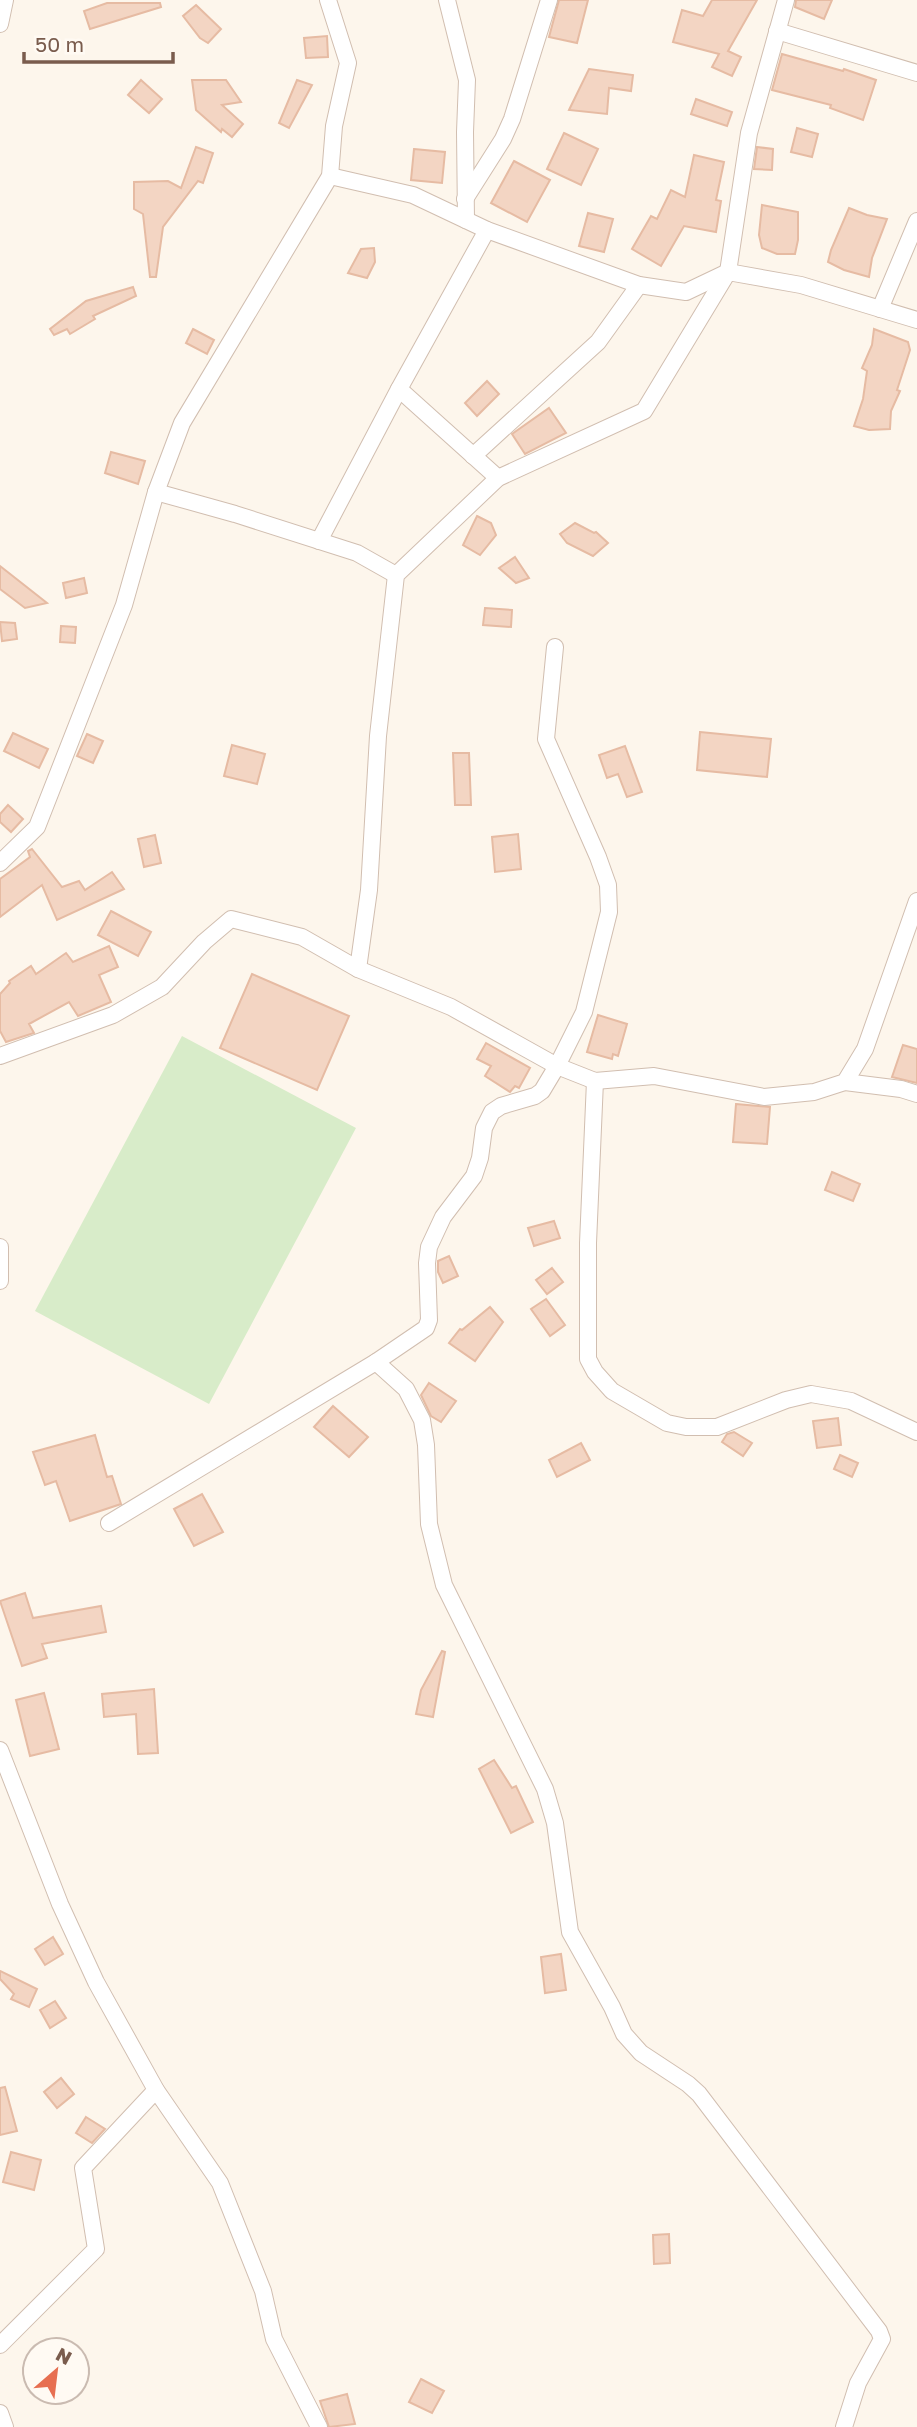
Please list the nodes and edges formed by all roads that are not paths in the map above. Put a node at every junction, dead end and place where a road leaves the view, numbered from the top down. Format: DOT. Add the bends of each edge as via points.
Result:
graph roads {
  1 [pos="5,0"];
  2 [pos="328,0"];
  3 [pos="447,0"];
  4 [pos="549,0"];
  5 [pos="786,0"];
  6 [pos="0,24"];
  7 [pos="777,31"];
  8 [pos="917,72"];
  9 [pos="330,176"];
  10 [pos="465,199"];
  11 [pos="466,220"];
  12 [pos="917,220"];
  13 [pos="487,230"];
  14 [pos="729,272"];
  15 [pos="639,285"];
  16 [pos="880,309"];
  17 [pos="917,320"];
  18 [pos="399,389"];
  19 [pos="473,456"];
  20 [pos="498,478"];
  21 [pos="156,492"];
  22 [pos="319,541"];
  23 [pos="396,575"];
  24 [pos="555,647"];
  25 [pos="0,863"];
  26 [pos="917,901"];
  27 [pos="358,969"];
  28 [pos="0,1056"];
  29 [pos="557,1066"];
  30 [pos="595,1080"];
  31 [pos="845,1082"];
  32 [pos="917,1094"];
  33 [pos="0,1247"];
  34 [pos="0,1281"];
  35 [pos="376,1362"];
  36 [pos="917,1432"];
  37 [pos="109,1523"];
  38 [pos="0,1750"];
  39 [pos="156,2090"];
  40 [pos="0,2346"];
  41 [pos="0,2413"];
  42 [pos="5,2427"];
  43 [pos="319,2427"];
  44 [pos="844,2427"];
  1 -- 6 [label="street"];
  2 -- 9 [label="street" via="348,63 334,126"];
  3 -- 10 [label="street" via="467,80"];
  4 -- 10 [label="street" via="512,119"];
  5 -- 7 [label="street"];
  7 -- 8 [label="street"];
  7 -- 14 [label="street" via="749,134"];
  9 -- 11 [label="street" via="412,195"];
  9 -- 21 [label="street" via="182,423"];
  10 -- 11 [label="street"];
  11 -- 13 [label="street"];
  12 -- 16 [label="street"];
  13 -- 15 [label="street"];
  13 -- 18 [label="street"];
  14 -- 15 [label="street" via="686,292"];
  14 -- 16 [label="street" via="801,285"];
  14 -- 20 [label="street" via="644,411"];
  15 -- 19 [label="street" via="598,342"];
  16 -- 17 [label="street"];
  18 -- 19 [label="street"];
  18 -- 22 [label="street"];
  19 -- 20 [label="street"];
  20 -- 23 [label="street"];
  21 -- 22 [label="street"];
  21 -- 25 [label="street" via="124,605 37,827"];
  22 -- 23 [label="street" via="357,553"];
  23 -- 27 [label="street"];
  24 -- 29 [label="street" via="546,739 598,856 608,885 609,912 584,1012"];
  26 -- 31 [label="street" via="865,1049"];
  27 -- 28 [label="street" via="302,937 231,919 162,987 113,1015"];
  27 -- 29 [label="street" via="451,1007"];
  29 -- 30 [label="street"];
  29 -- 35 [label="street" via="535,1096 492,1112 474,1176 443,1217 429,1247 426,1328"];
  30 -- 31 [label="street" via="654,1076 764,1097 814,1092"];
  30 -- 36 [label="street" via="587,1243 589,1359 612,1391 667,1423 686,1427 718,1427 811,1394 850,1401"];
  31 -- 32 [label="street"];
  33 -- 34 [label="street"];
  35 -- 37 [label="street"];
  35 -- 44 [label="street" via="406,1389 422,1420 429,1524 444,1585 545,1789 555,1823 570,1932 624,2034 641,2053 699,2094 879,2331 882,2339 858,2383"];
  38 -- 39 [label="street" via="60,1904 96,1982"];
  39 -- 40 [label="street" via="83,2168 96,2249"];
  39 -- 43 [label="street" via="220,2183 263,2291 274,2339"];
  41 -- 42 [label="street"];
}
